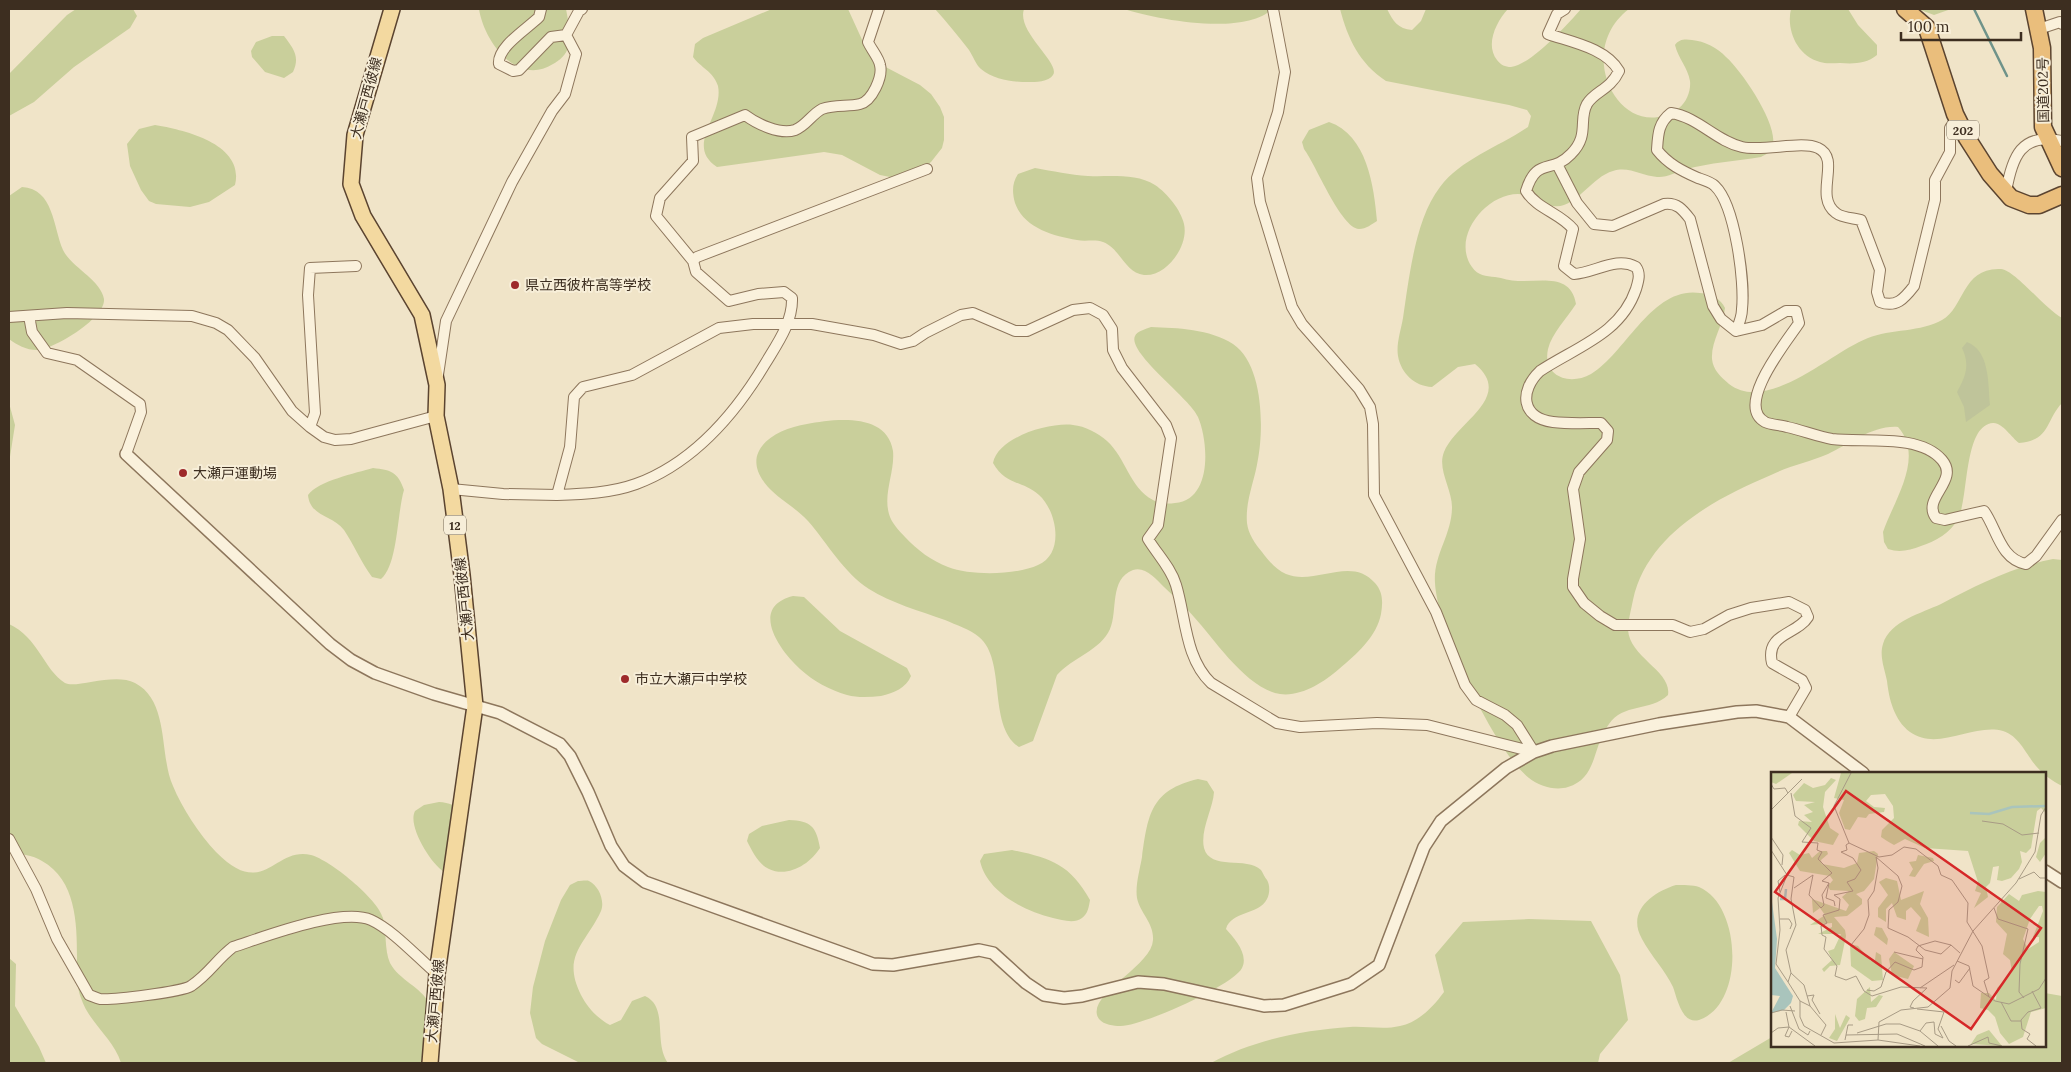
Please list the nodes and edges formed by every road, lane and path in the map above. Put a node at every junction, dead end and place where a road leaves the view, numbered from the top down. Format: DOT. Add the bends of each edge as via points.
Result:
graph roads {
  1 [pos="392,9"];
  2 [pos="541,9"];
  3 [pos="582,9"];
  4 [pos="879,9"];
  5 [pos="1273,9"];
  6 [pos="1565,9"];
  7 [pos="1905,9"];
  8 [pos="2034,9"];
  9 [pos="2062,24"];
  10 [pos="2039,29"];
  11 [pos="566,35"];
  12 [pos="1957,118"];
  13 [pos="2055,140"];
  14 [pos="1557,164"];
  15 [pos="2062,168"];
  16 [pos="927,169"];
  17 [pos="2006,192"];
  18 [pos="2062,195"];
  19 [pos="693,260"];
  20 [pos="356,266"];
  21 [pos="29,316"];
  22 [pos="9,317"];
  23 [pos="786,326"];
  24 [pos="1736,331"];
  25 [pos="437,385"];
  26 [pos="436,416"];
  27 [pos="310,427"];
  28 [pos="126,454"];
  29 [pos="451,489"];
  30 [pos="557,495"];
  31 [pos="2062,520"];
  32 [pos="475,706"];
  33 [pos="1789,717"];
  34 [pos="1534,752"];
  35 [pos="1862,772"];
  36 [pos="9,839"];
  37 [pos="2046,872"];
  38 [pos="2062,882"];
  39 [pos="436,974"];
  40 [pos="430,1063"];
  1 -- 25 [label="main road, 大瀬戸西彼線 / 12" via="354,135 351,184 363,216 422,315"];
  2 -- 11 [label="street" via="539,17 504,48 498,56 499,64 512,71 519,70 551,37"];
  3 -- 11 [label="street"];
  4 -- 19 [label="street" via="868,42 880,65 878,84 861,104 837,105 821,110 794,130 757,124 745,115 692,137 693,161 660,198 656,216"];
  5 -- 34 [label="street" via="1285,72 1278,112 1257,178 1260,202 1292,307 1302,324 1359,388 1370,407 1374,495 1436,612 1465,685 1476,700 1517,725"];
  6 -- 14 [label="street" via="1558,14 1548,34 1588,48 1614,63 1619,71 1614,82 1588,102 1580,142"];
  7 -- 12 [label="highway, 202" via="1927,28"];
  8 -- 10 [label="highway, 国道202号"];
  9 -- 10 [label="street"];
  10 -- 13 [label="highway, 国道202号" via="2043,127"];
  11 -- 25 [label="street" via="576,54 565,94 512,182 446,321"];
  12 -- 17 [label="highway, 202" via="1990,174"];
  12 -- 24 [label="street" via="1950,128 1950,152 1936,180 1935,200 1914,286 1905,298 1889,305 1880,302 1877,292 1880,270 1861,220 1837,214 1825,196 1829,166 1820,148 1742,147 1683,115 1671,113 1665,118 1661,122 1657,150 1665,160 1686,173 1714,185 1730,212 1737,242 1743,307"];
  13 -- 15 [label="highway, 国道202号"];
  13 -- 17 [label="street" via="2031,142 2016,154"];
  14 -- 24 [label="street" via="1577,203 1594,224 1613,226 1664,204 1681,208 1690,219 1713,306 1721,319"];
  14 -- 33 [label="street" via="1531,175 1526,191 1532,200 1565,219 1573,229 1564,266 1574,274 1629,263 1636,267 1639,276 1635,292 1615,325 1540,371 1525,392 1526,402 1538,417 1552,422 1601,423 1608,431 1607,440 1579,472 1573,489 1580,539 1573,588 1584,603 1615,625 1673,625 1690,632 1752,608 1789,602 1805,610 1808,617 1804,624 1785,633 1774,643 1770,654 1772,663 1802,680 1806,688"];
  16 -- 19 [label="street"];
  17 -- 18 [label="highway, 202" via="2011,198 2039,205"];
  19 -- 23 [label="street" via="696,272 729,301 784,292 792,298 792,311"];
  20 -- 27 [label="street" via="310,268 308,295 315,413"];
  21 -- 22 [label="street"];
  21 -- 27 [label="street" via="67,313 192,316 216,323 228,330 255,358 292,411"];
  21 -- 28 [label="street" via="32,332 47,352 77,360 140,404 141,412"];
  23 -- 30 [label="street" via="741,403 693,450 636,484 596,494"];
  23 -- 30 [label="street" via="753,324 719,328 632,375 583,387 574,397 570,447"];
  23 -- 34 [label="street" via="812,324 874,335 901,344 913,341 961,315 973,313 1015,331 1038,328 1073,310 1090,308 1103,315 1112,329 1113,350 1122,368 1166,425 1171,438 1158,525 1148,539 1176,584 1194,658 1206,678 1277,723 1300,727 1377,723 1427,726"];
  24 -- 31 [label="street" via="1762,325 1786,311 1796,311 1799,316 1799,323 1763,376 1755,404 1764,422 1829,438 1908,443 1930,452 1943,460 1946,472 1946,481 1932,507 1936,518 1945,520 1984,511 1992,522 1996,538 2018,562 2026,564 2036,556"];
  25 -- 26 [label="main road, 大瀬戸西彼線 / 12"];
  26 -- 27 [label="street" via="351,439 324,437"];
  26 -- 29 [label="main road, 大瀬戸西彼線 / 12"];
  28 -- 32 [label="street" via="351,660 375,673"];
  29 -- 30 [label="street"];
  29 -- 32 [label="main road, 大瀬戸西彼線 / 12"];
  32 -- 34 [label="street" via="500,713 560,744 570,756 588,792 611,846 624,866 645,882 873,964 893,965 979,950 993,953 1044,995 1064,998 1138,982 1164,984 1264,1006 1284,1005 1351,984 1379,966 1424,847 1441,821 1506,768"];
  32 -- 39 [label="main road, 大瀬戸西彼線 / 12"];
  33 -- 34 [label="street" via="1756,711 1737,712 1659,724"];
  33 -- 35 [label="street"];
  36 -- 39 [label="street" via="72,969 89,995 100,999 188,988 209,973 224,953 233,947 313,922 349,916 369,919 382,927"];
  37 -- 38 [label="street"];
  39 -- 40 [label="main road, 大瀬戸西彼線 / 12"];
}
